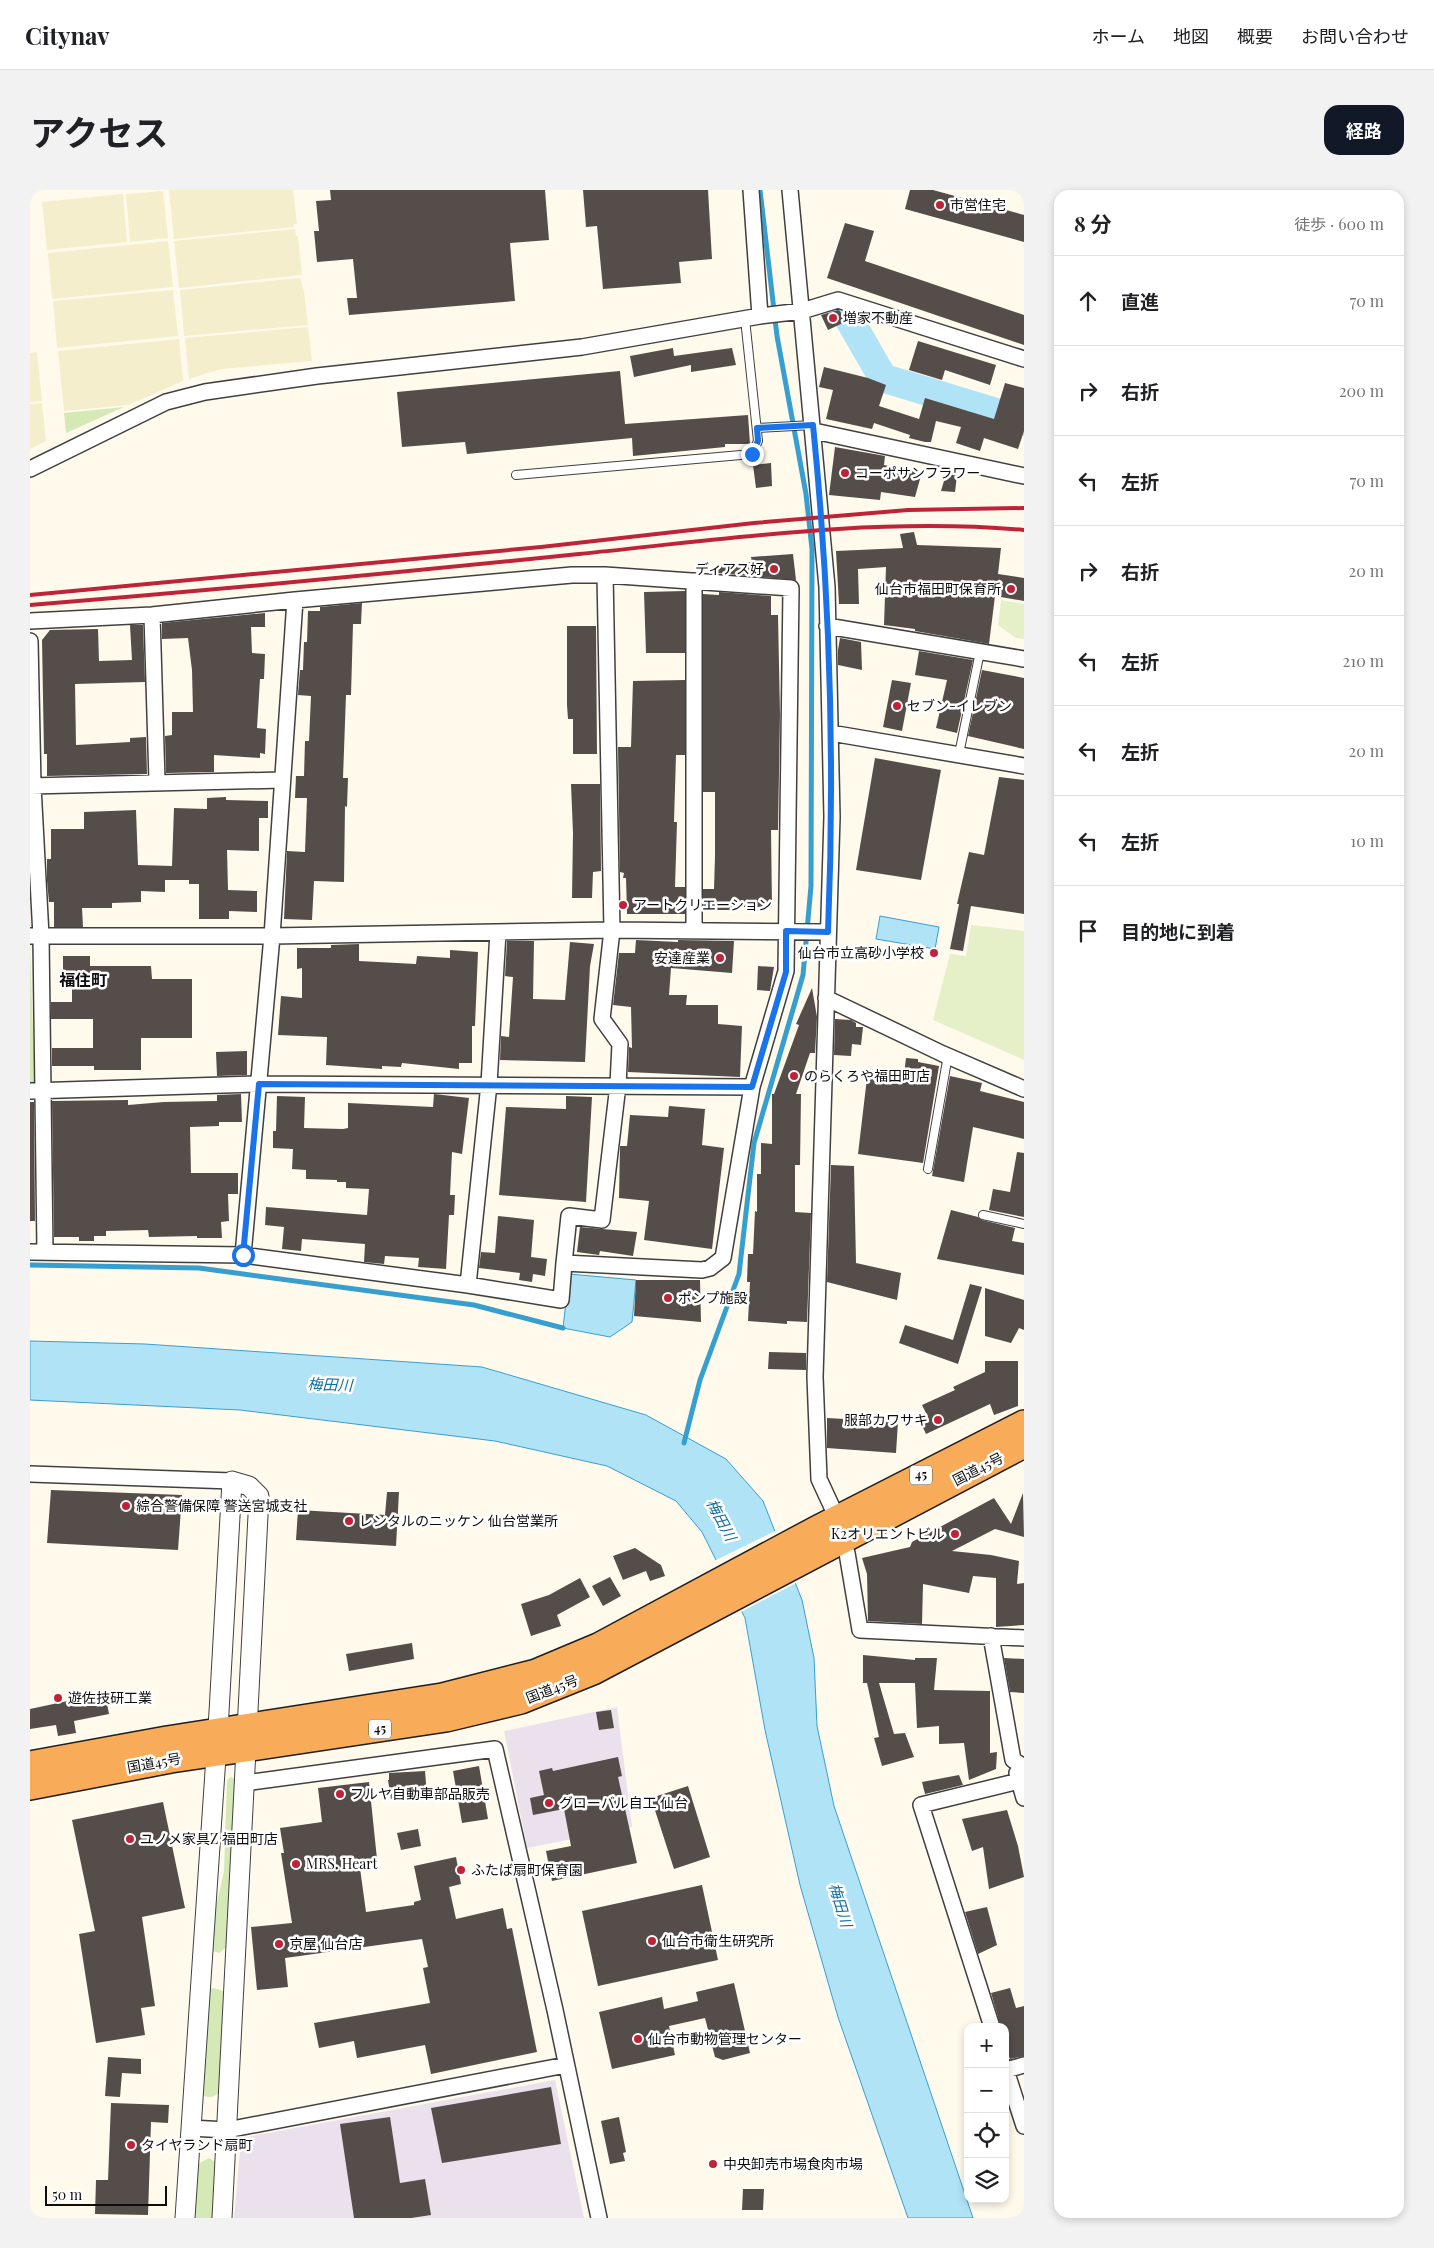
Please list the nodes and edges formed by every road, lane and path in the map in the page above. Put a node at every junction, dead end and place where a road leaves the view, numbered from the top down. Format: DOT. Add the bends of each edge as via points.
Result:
graph roads {
  1 [pos="751,190"];
  2 [pos="790,190"];
  3 [pos="802,311"];
  4 [pos="756,317"];
  5 [pos="1024,359"];
  6 [pos="757,428"];
  7 [pos="813,428"];
  8 [pos="30,469"];
  9 [pos="516,475"];
  10 [pos="1024,476"];
  11 [pos="605,575"];
  12 [pos="694,580"];
  13 [pos="295,600"];
  14 [pos="152,615"];
  15 [pos="30,621"];
  16 [pos="827,626"];
  17 [pos="30,641"];
  18 [pos="980,652"];
  19 [pos="1024,659"];
  20 [pos="831,733"];
  21 [pos="959,754"];
  22 [pos="1024,766"];
  23 [pos="282,780"];
  24 [pos="157,781"];
  25 [pos="32,786"];
  26 [pos="612,930"];
  27 [pos="694,931"];
  28 [pos="791,931"];
  29 [pos="498,932"];
  30 [pos="823,932"];
  31 [pos="35,936"];
  32 [pos="272,936"];
  33 [pos="826,998"];
  34 [pos="948,1056"];
  35 [pos="259,1084"];
  36 [pos="489,1084"];
  37 [pos="618,1085"];
  38 [pos="752,1087"];
  39 [pos="1024,1089"];
  40 [pos="36,1091"];
  41 [pos="928,1169"];
  42 [pos="983,1216"];
  43 [pos="1024,1224"];
  44 [pos="30,1252"];
  45 [pos="45,1252"];
  46 [pos="243,1255"];
  47 [pos="564,1263"];
  48 [pos="468,1285"];
  49 [pos="1024,1423"];
  50 [pos="1024,1446"];
  51 [pos="30,1474"];
  52 [pos="232,1482"];
  53 [pos="831,1533"];
  54 [pos="991,1636"];
  55 [pos="1024,1638"];
  56 [pos="246,1738"];
  57 [pos="217,1742"];
  58 [pos="30,1764"];
  59 [pos="1019,1769"];
  60 [pos="246,1782"];
  61 [pos="30,1787"];
  62 [pos="1024,1798"];
  63 [pos="991,2023"];
  64 [pos="566,2065"];
  65 [pos="1024,2065"];
  66 [pos="1009,2068"];
  67 [pos="1009,2078"];
  68 [pos="1024,2126"];
  69 [pos="190,2128"];
  70 [pos="227,2130"];
  71 [pos="185,2218"];
  72 [pos="222,2218"];
  73 [pos="599,2218"];
  1 -- 4 [label="street"];
  2 -- 3 [label="street"];
  3 -- 4 [label="street"];
  3 -- 5 [label="street" via="838,300"];
  3 -- 7 [label="street"];
  4 -- 6 [label="lane"];
  4 -- 8 [label="street" via="582,347 317,376 205,392 166,402"];
  6 -- 7 [label="lane"];
  6 -- 9 [label="lane" via="758,441 752,454"];
  7 -- 10 [label="street"];
  7 -- 16 [label="street" via="827,587"];
  11 -- 12 [label="street"];
  11 -- 13 [label="street" via="572,574"];
  11 -- 26 [label="street"];
  12 -- 27 [label="street"];
  12 -- 28 [label="street" via="791,588"];
  13 -- 14 [label="street"];
  13 -- 23 [label="street"];
  14 -- 15 [label="street"];
  14 -- 24 [label="street"];
  16 -- 18 [label="street"];
  16 -- 20 [label="street"];
  17 -- 25 [label="street"];
  18 -- 19 [label="street"];
  18 -- 21 [label="lane"];
  20 -- 21 [label="street"];
  20 -- 30 [label="street" via="832,818"];
  21 -- 22 [label="street"];
  23 -- 24 [label="street"];
  23 -- 32 [label="street"];
  24 -- 25 [label="street"];
  25 -- 31 [label="street"];
  26 -- 27 [label="street"];
  26 -- 29 [label="street"];
  26 -- 37 [label="street" via="602,1019 620,1044"];
  27 -- 28 [label="street"];
  28 -- 30 [label="street"];
  28 -- 38 [label="street" via="786,972"];
  29 -- 32 [label="street"];
  29 -- 36 [label="street"];
  30 -- 33 [label="street"];
  31 -- 32 [label="street"];
  31 -- 40 [label="street"];
  32 -- 35 [label="street"];
  33 -- 34 [label="street"];
  33 -- 53 [label="street" via="815,1377 819,1479"];
  34 -- 39 [label="street"];
  34 -- 41 [label="lane"];
  35 -- 36 [label="street"];
  35 -- 40 [label="street"];
  35 -- 46 [label="street"];
  36 -- 37 [label="street"];
  36 -- 48 [label="street"];
  37 -- 38 [label="street"];
  37 -- 47 [label="street" via="602,1220 569,1216"];
  38 -- 47 [label="street" via="723,1258 702,1270"];
  40 -- 45 [label="street"];
  42 -- 43 [label="lane"];
  44 -- 45 [label="street"];
  45 -- 46 [label="street"];
  46 -- 48 [label="street"];
  47 -- 48 [label="street" via="561,1300"];
  49 -- 53 [label="highway, 国道45号 / 45"];
  50 -- 53 [label="highway, 国道45号 / 45"];
  51 -- 52 [label="street"];
  52 -- 56 [label="street" via="249,1486 259,1496"];
  52 -- 57 [label="street"];
  53 -- 54 [label="street" via="847,1553 860,1630"];
  53 -- 56 [label="highway, 国道45号 / 45" via="710,1599 536,1672 442,1696"];
  54 -- 55 [label="street"];
  54 -- 59 [label="street"];
  56 -- 57 [label="highway, 国道45号 / 45"];
  56 -- 60 [label="street"];
  57 -- 58 [label="highway, 国道45号 / 45"];
  57 -- 61 [label="highway, 国道45号 / 45" via="171,1760"];
  57 -- 69 [label="street"];
  59 -- 62 [label="street"];
  59 -- 63 [label="street" via="921,1805"];
  60 -- 64 [label="street" via="495,1749"];
  60 -- 70 [label="street"];
  64 -- 70 [label="street"];
  64 -- 73 [label="street"];
  65 -- 66 [label="street"];
  67 -- 68 [label="street"];
  69 -- 70 [label="street"];
  69 -- 71 [label="street"];
  70 -- 72 [label="street"];
}
